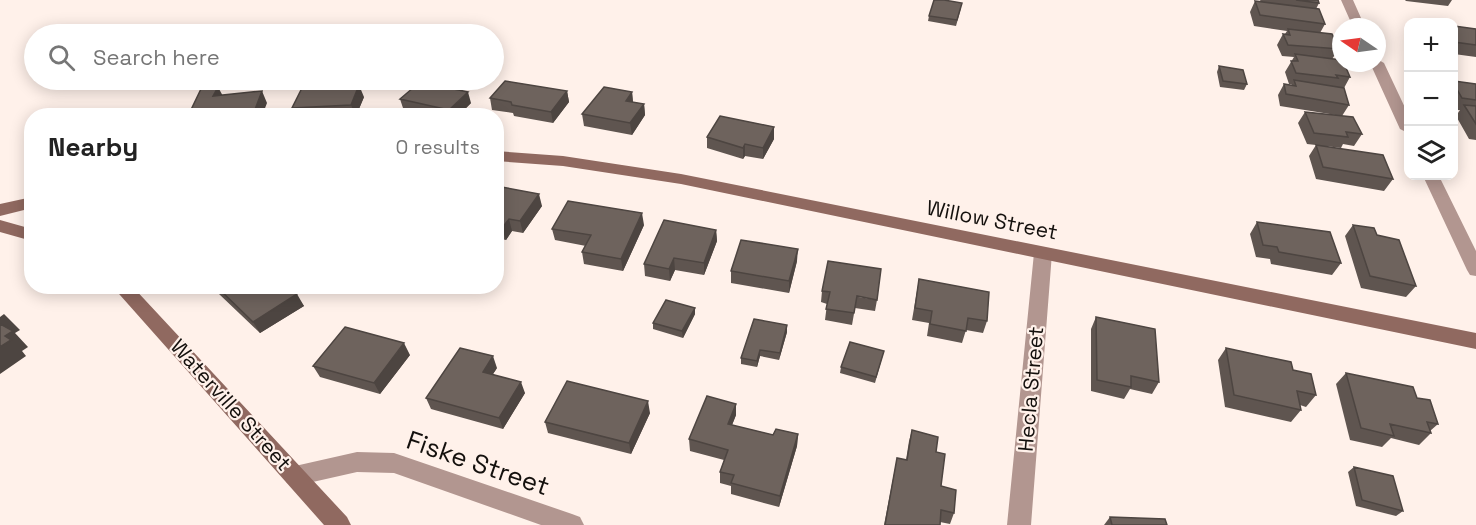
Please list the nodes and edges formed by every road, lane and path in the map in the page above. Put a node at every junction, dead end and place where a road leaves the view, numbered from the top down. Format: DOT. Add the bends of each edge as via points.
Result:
graph roads {
  1 [pos="1347,0"];
  2 [pos="1355,18"];
  3 [pos="1381,72"];
  4 [pos="1407,126"];
  5 [pos="504,157"];
  6 [pos="1433,180"];
  7 [pos="24,204"];
  8 [pos="0,210"];
  9 [pos="0,226"];
  10 [pos="24,233"];
  11 [pos="1043,253"];
  12 [pos="1476,270"];
  13 [pos="128,294"];
  14 [pos="1476,341"];
  15 [pos="294,476"];
  16 [pos="339,525"];
  17 [pos="572,525"];
  18 [pos="1019,525"];
  1 -- 2 [label="street"];
  3 -- 4 [label="street"];
  5 -- 11 [label="street, Willow Street" via="621,168"];
  6 -- 12 [label="street"];
  7 -- 8 [label="street"];
  9 -- 10 [label="street"];
  11 -- 14 [label="street, Willow Street"];
  11 -- 18 [label="street, Hecla Street"];
  13 -- 15 [label="street, Waterville Street"];
  15 -- 16 [label="street, Waterville Street"];
  15 -- 17 [label="street, Fiske Street" via="357,462 394,463"];
}
